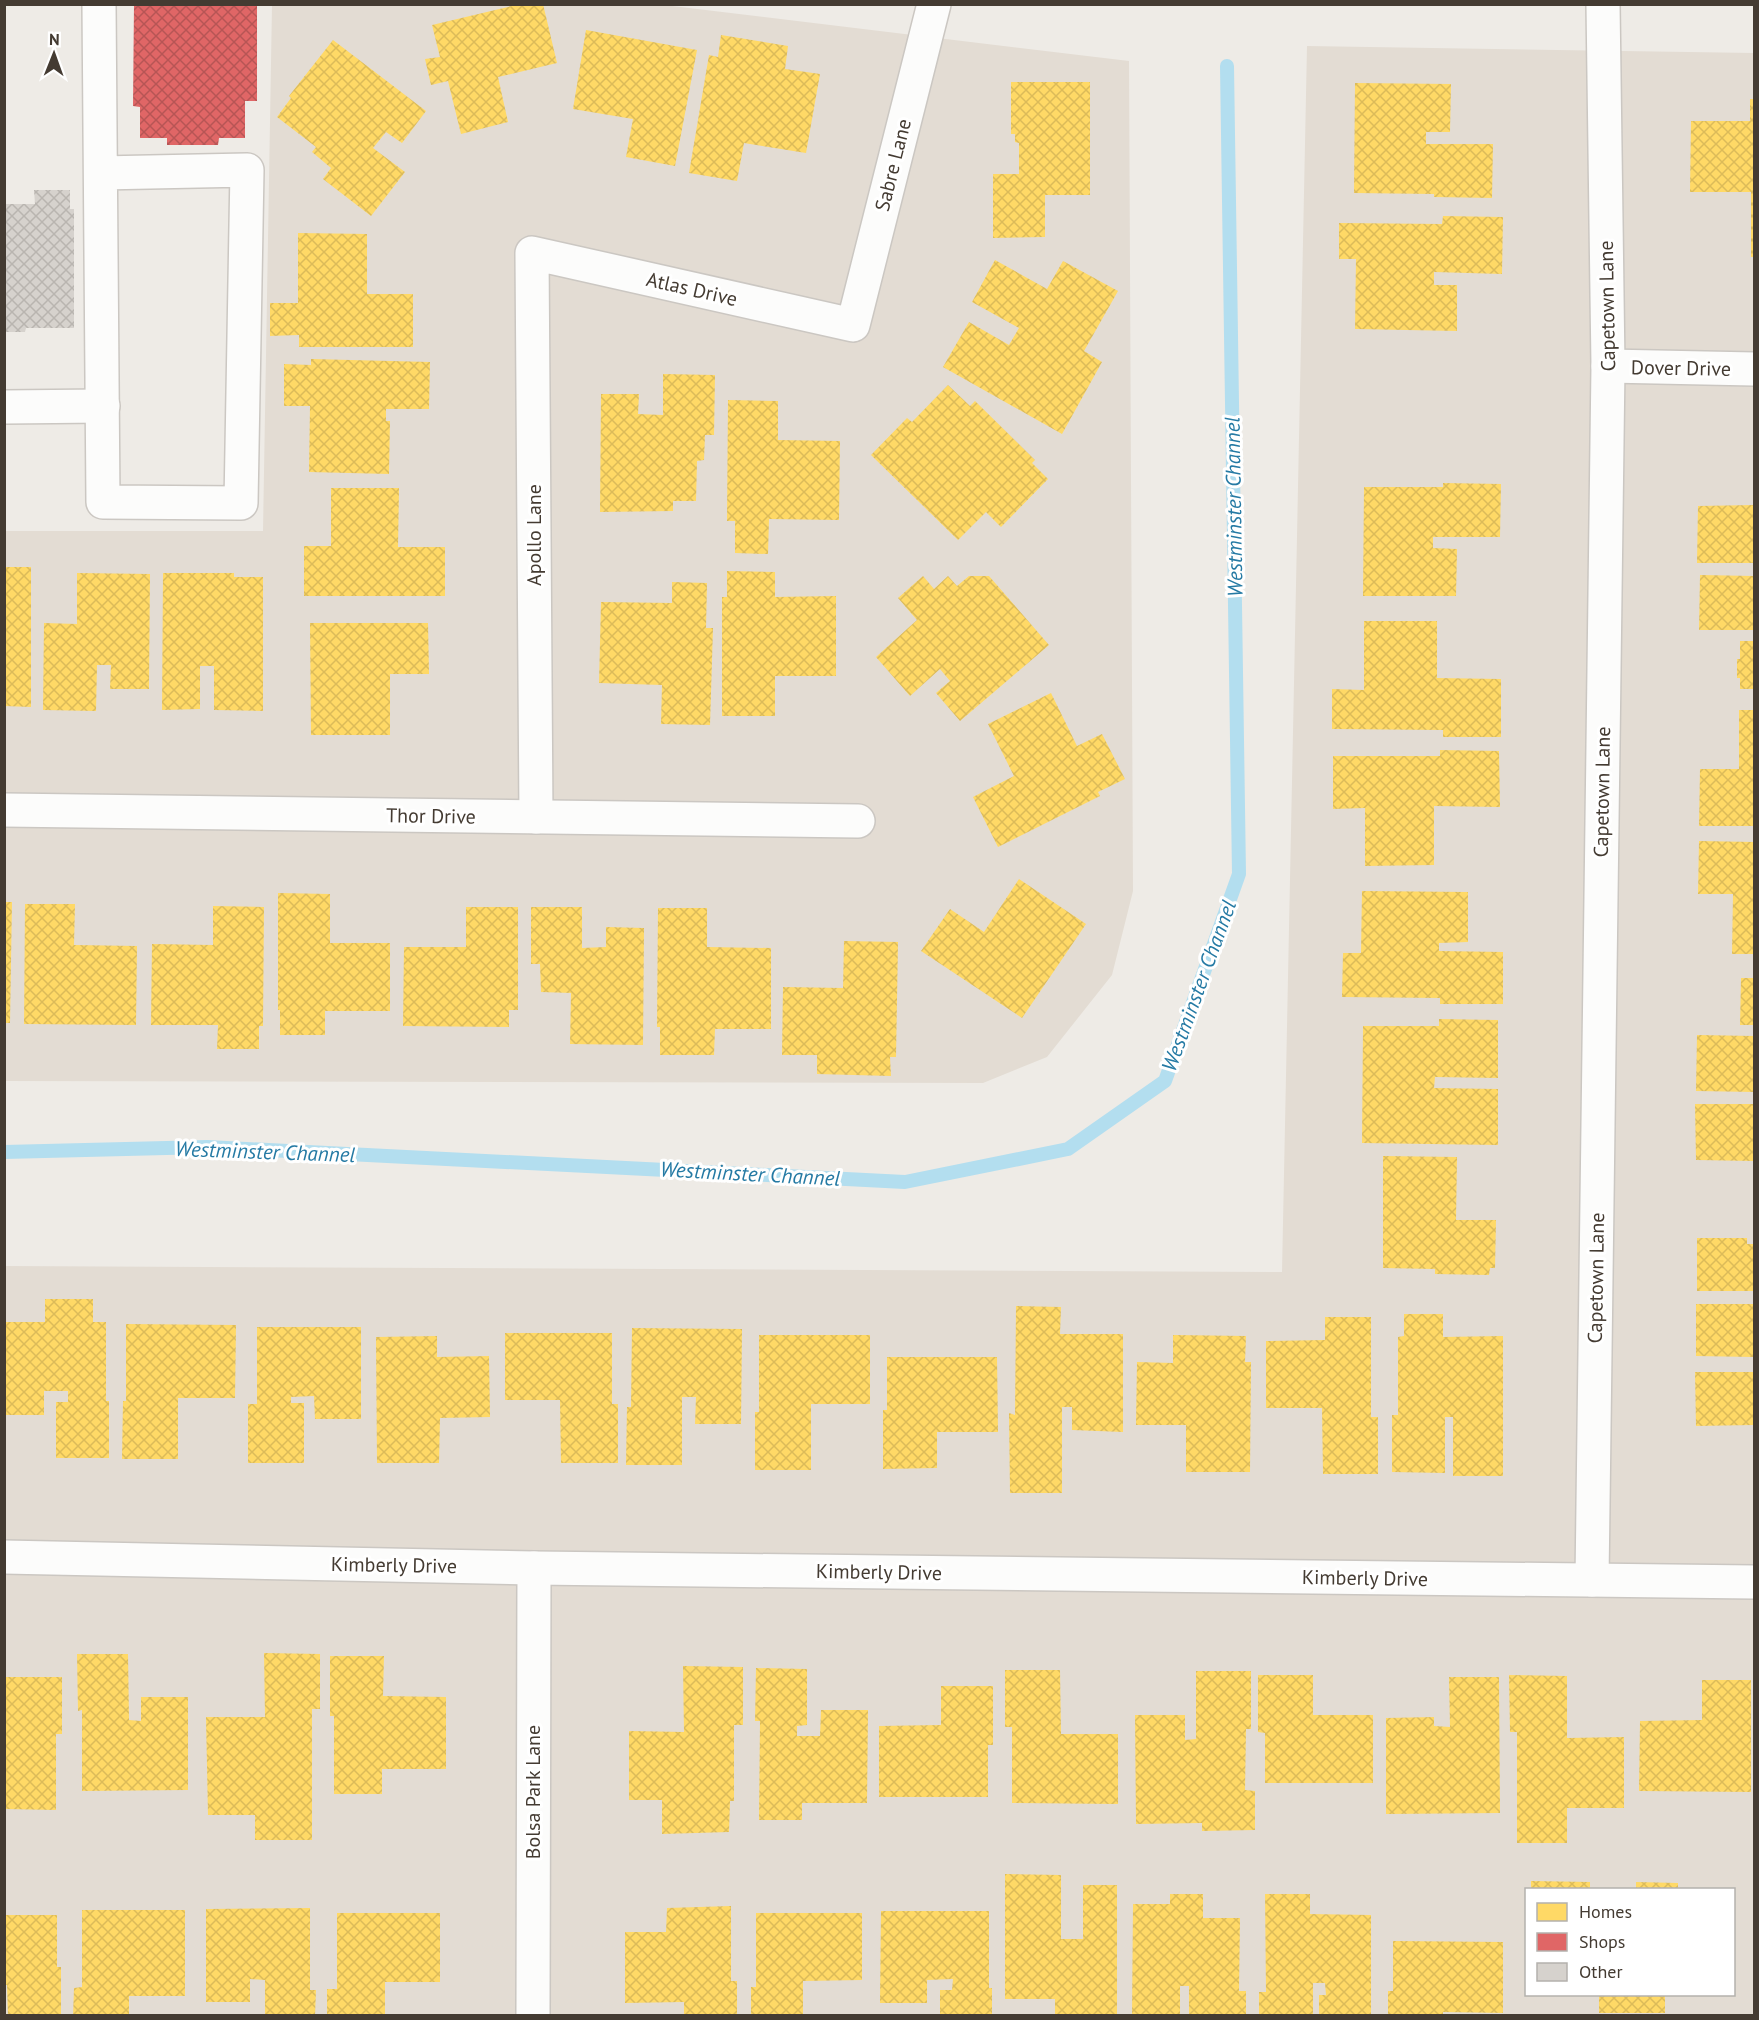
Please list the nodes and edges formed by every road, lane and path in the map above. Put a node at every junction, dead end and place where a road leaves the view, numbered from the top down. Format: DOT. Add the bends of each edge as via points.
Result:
graph roads {
  1 [pos="99,4"];
  2 [pos="934,4"];
  3 [pos="1603,4"];
  4 [pos="101,172"];
  5 [pos="532,253"];
  6 [pos="853,325"];
  7 [pos="1608,366"];
  8 [pos="1755,369"];
  9 [pos="103,406"];
  10 [pos="4,407"];
  11 [pos="4,810"];
  12 [pos="536,817"];
  13 [pos="858,821"];
  14 [pos="4,1557"];
  15 [pos="534,1568"];
  16 [pos="1592,1580"];
  17 [pos="1755,1582"];
  18 [pos="533,2016"];
  1 -- 4 [label="street"];
  2 -- 6 [label="street, Sabre Lane"];
  3 -- 7 [label="street, Capetown Lane"];
  4 -- 9 [label="street"];
  4 -- 9 [label="street" via="247,171 241,503 103,501"];
  5 -- 6 [label="street, Atlas Drive"];
  5 -- 12 [label="street, Apollo Lane"];
  7 -- 8 [label="street, Dover Drive"];
  7 -- 16 [label="street, Capetown Lane"];
  9 -- 10 [label="street"];
  11 -- 12 [label="street, Thor Drive"];
  12 -- 13 [label="street, Thor Drive"];
  14 -- 15 [label="street, Kimberly Drive"];
  15 -- 16 [label="street, Kimberly Drive"];
  15 -- 18 [label="street, Bolsa Park Lane"];
  16 -- 17 [label="street, Kimberly Drive"];
}
